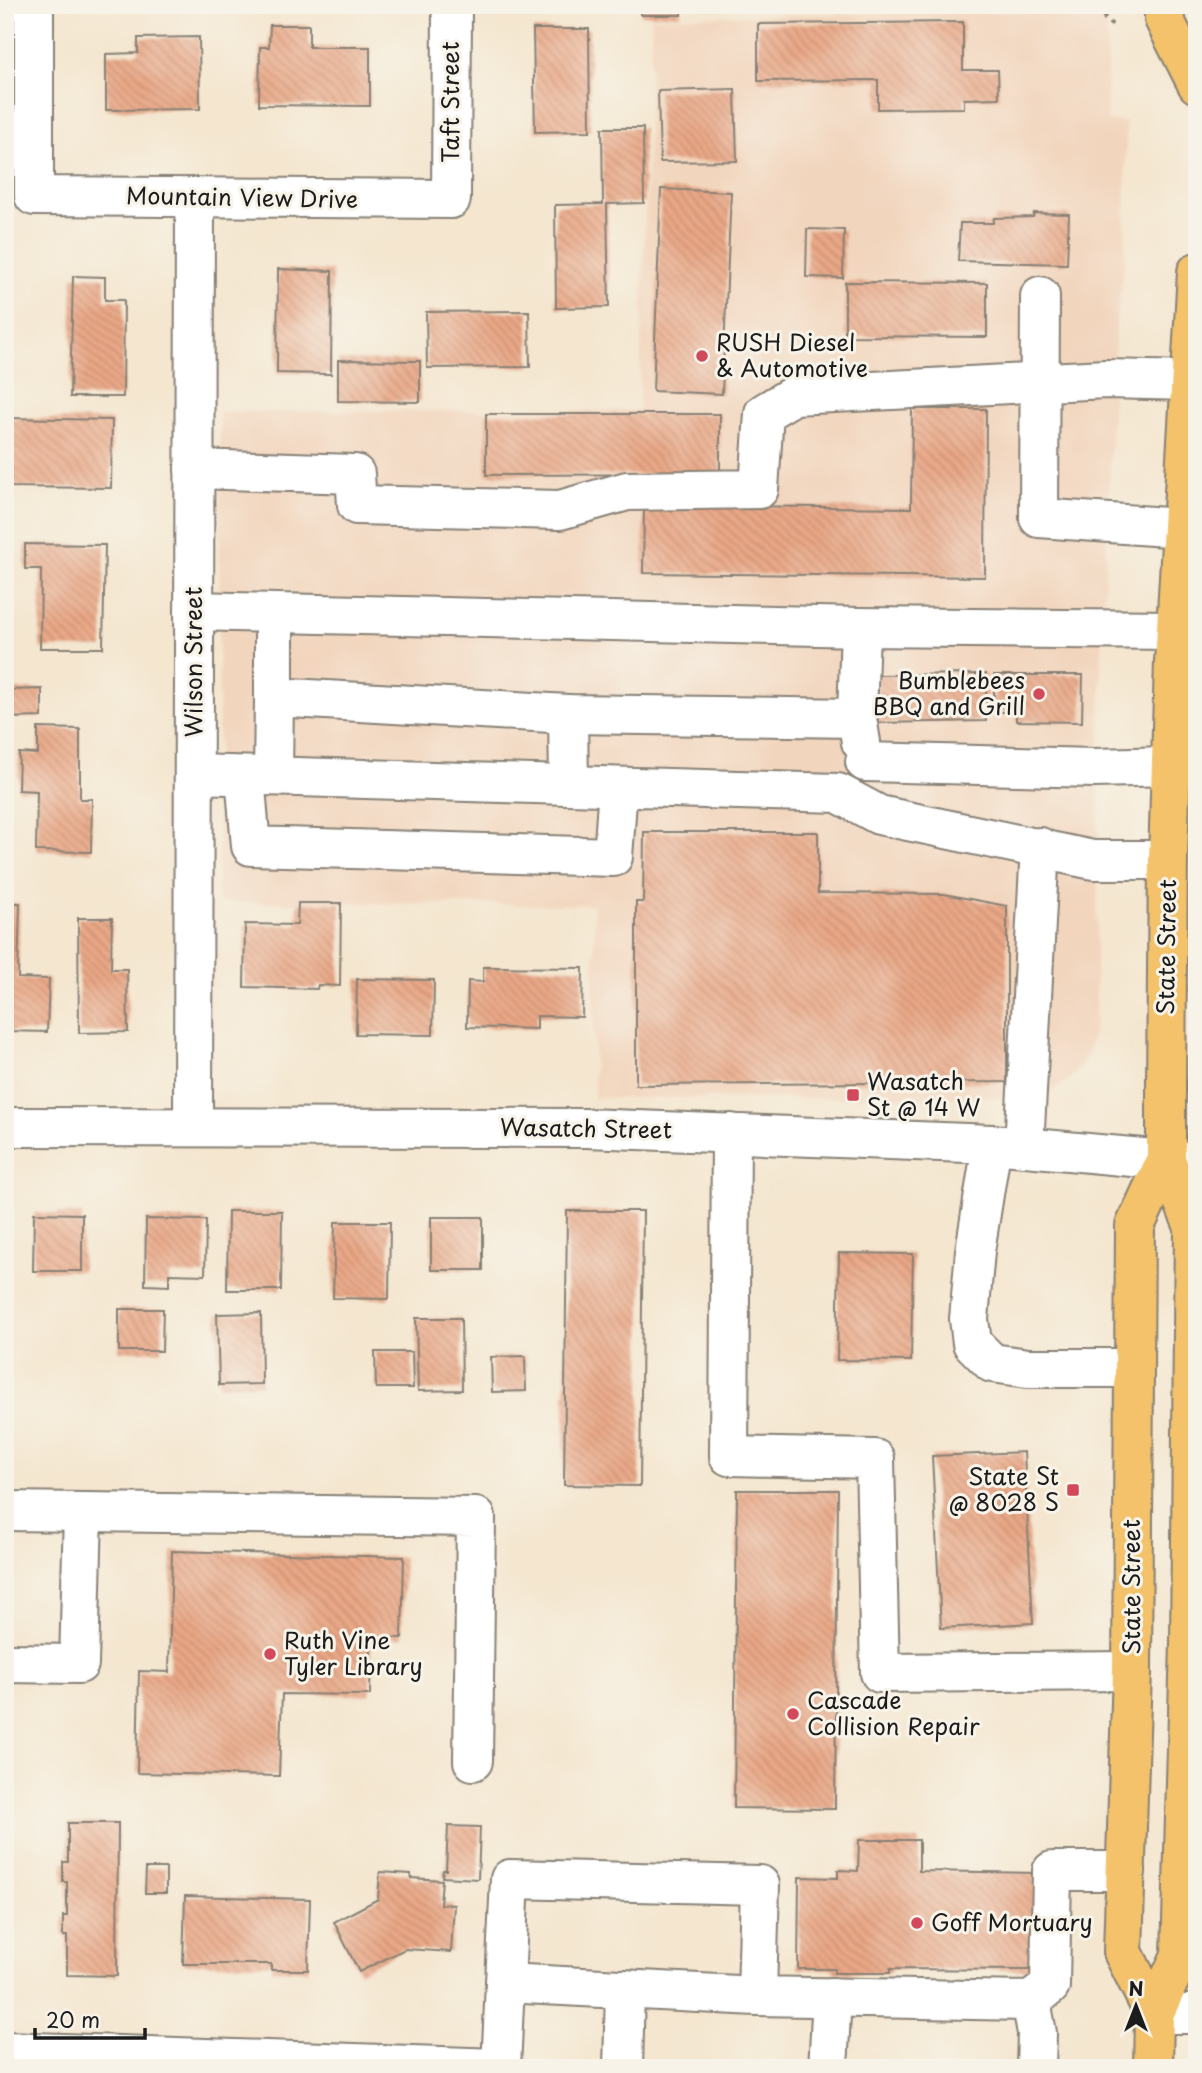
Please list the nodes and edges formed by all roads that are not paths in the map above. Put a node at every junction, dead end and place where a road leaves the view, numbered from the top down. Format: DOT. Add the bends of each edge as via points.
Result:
graph roads {
  1 [pos="34,5"];
  2 [pos="452,5"];
  3 [pos="1164,5"];
  4 [pos="1197,84"];
  5 [pos="195,197"];
  6 [pos="451,200"];
  7 [pos="1197,272"];
  8 [pos="1040,296"];
  9 [pos="1192,381"];
  10 [pos="1039,382"];
  11 [pos="194,469"];
  12 [pos="1181,528"];
  13 [pos="194,611"];
  14 [pos="274,612"];
  15 [pos="860,626"];
  16 [pos="1183,652"];
  17 [pos="274,697"];
  18 [pos="568,713"];
  19 [pos="857,718"];
  20 [pos="865,762"];
  21 [pos="1171,766"];
  22 [pos="194,774"];
  23 [pos="259,776"];
  24 [pos="569,785"];
  25 [pos="618,787"];
  26 [pos="838,793"];
  27 [pos="1040,847"];
  28 [pos="1168,860"];
  29 [pos="5,1127"];
  30 [pos="193,1127"];
  31 [pos="731,1133"];
  32 [pos="1008,1146"];
  33 [pos="1182,1161"];
  34 [pos="1134,1368"];
  35 [pos="1194,1464"];
  36 [pos="5,1511"];
  37 [pos="83,1512"];
  38 [pos="5,1663"];
  39 [pos="1132,1671"];
  40 [pos="1193,1710"];
  41 [pos="473,1761"];
  42 [pos="1126,1871"];
  43 [pos="505,1983"];
  44 [pos="625,1989"];
  45 [pos="757,1996"];
  46 [pos="832,1997"];
  47 [pos="1031,2001"];
  48 [pos="1154,2014"];
  49 [pos="1197,2014"];
  50 [pos="5,2051"];
  51 [pos="448,2067"];
  52 [pos="500,2068"];
  53 [pos="623,2068"];
  54 [pos="828,2068"];
  55 [pos="1036,2068"];
  56 [pos="1153,2068"];
  1 -- 5 [label="street, Mountain View Drive" via="34,196"];
  2 -- 6 [label="street, Taft Street"];
  3 -- 4 [label="main road" via="1164,19"];
  5 -- 6 [label="street, Mountain View Drive"];
  5 -- 11 [label="street, Wilson Street"];
  7 -- 9 [label="main road, State Street"];
  8 -- 10 [label="street"];
  9 -- 10 [label="street"];
  9 -- 12 [label="main road, State Street"];
  10 -- 11 [label="street" via="794,395 764,413 759,489 627,491 560,510 357,505 355,474"];
  10 -- 12 [label="street" via="1039,518"];
  11 -- 13 [label="street, Wilson Street"];
  12 -- 16 [label="main road, State Street"];
  13 -- 14 [label="street"];
  13 -- 22 [label="street, Wilson Street"];
  14 -- 15 [label="street"];
  14 -- 17 [label="street"];
  15 -- 16 [label="street"];
  15 -- 19 [label="street"];
  16 -- 21 [label="main road, State Street"];
  17 -- 18 [label="street"];
  17 -- 23 [label="street"];
  18 -- 19 [label="street"];
  18 -- 24 [label="street"];
  19 -- 20 [label="street"];
  20 -- 21 [label="street"];
  20 -- 26 [label="street"];
  21 -- 28 [label="main road, State Street"];
  22 -- 23 [label="street"];
  22 -- 30 [label="street, Wilson Street"];
  23 -- 24 [label="street"];
  23 -- 25 [label="street" via="251,846 613,856"];
  24 -- 25 [label="street"];
  25 -- 26 [label="street"];
  26 -- 27 [label="street" via="879,815"];
  27 -- 28 [label="street" via="1093,860"];
  27 -- 32 [label="street"];
  28 -- 33 [label="main road, State Street"];
  29 -- 30 [label="street, Wasatch Street"];
  30 -- 31 [label="street, Wasatch Street"];
  31 -- 32 [label="street, Wasatch Street"];
  31 -- 39 [label="street" via="729,1456 875,1459 880,1673"];
  32 -- 33 [label="street, Wasatch Street"];
  32 -- 34 [label="street" via="975,1251 969,1320 972,1343 992,1363 1028,1368"];
  33 -- 34 [label="main road, State Street" via="1135,1226"];
  33 -- 35 [label="main road, State Street" via="1194,1227"];
  34 -- 39 [label="main road, State Street"];
  35 -- 40 [label="main road, State Street"];
  36 -- 37 [label="street"];
  37 -- 38 [label="street" via="79,1664"];
  37 -- 41 [label="street" via="476,1517"];
  39 -- 42 [label="main road, State Street"];
  40 -- 48 [label="main road, State Street" via="1181,1955"];
  42 -- 47 [label="street" via="1052,1871 1050,1986"];
  42 -- 48 [label="main road, State Street" via="1123,1952"];
  43 -- 44 [label="street"];
  43 -- 45 [label="street" via="510,1879 760,1885"];
  43 -- 52 [label="street"];
  44 -- 45 [label="street"];
  44 -- 53 [label="street"];
  45 -- 46 [label="street"];
  46 -- 47 [label="street"];
  46 -- 54 [label="street"];
  47 -- 55 [label="street" via="1037,2033"];
  48 -- 49 [label="street"];
  48 -- 56 [label="main road, State Street"];
  50 -- 51 [label="street"];
  51 -- 52 [label="street"];
}
